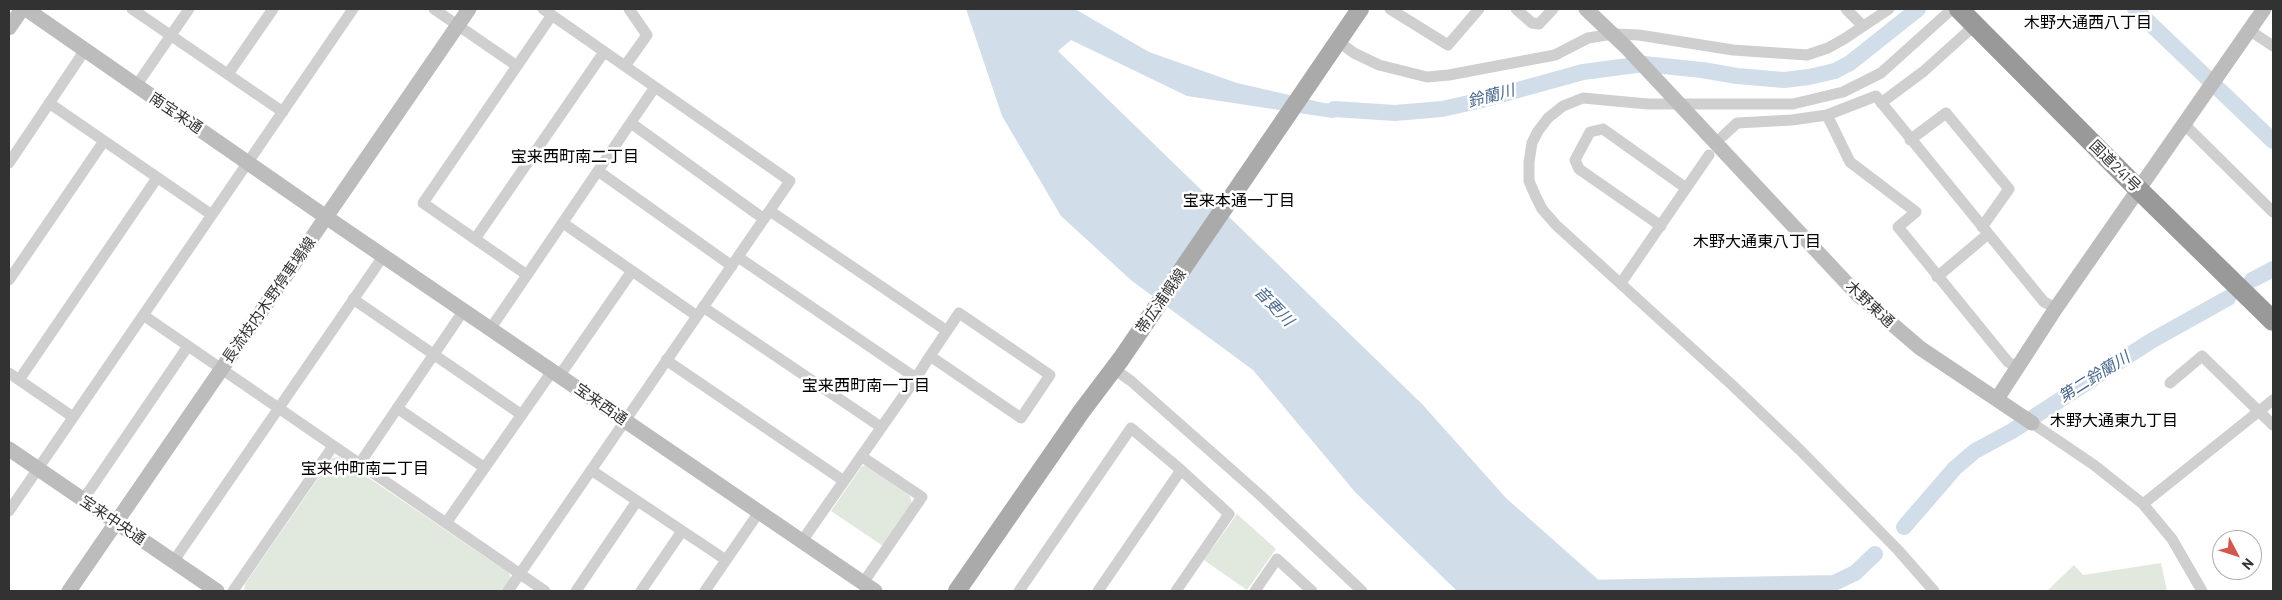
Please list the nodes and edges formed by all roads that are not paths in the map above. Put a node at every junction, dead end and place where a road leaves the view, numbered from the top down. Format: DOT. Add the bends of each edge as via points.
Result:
graph roads {
  1 [pos="22,9"];
  2 [pos="26,9"];
  3 [pos="132,9"];
  4 [pos="189,9"];
  5 [pos="272,9"];
  6 [pos="353,9"];
  7 [pos="434,9"];
  8 [pos="469,9"];
  9 [pos="629,9"];
  10 [pos="1360,9"];
  11 [pos="1390,9"];
  12 [pos="1479,9"];
  13 [pos="1516,9"];
  14 [pos="1553,9"];
  15 [pos="1586,9"];
  16 [pos="1846,9"];
  17 [pos="1889,9"];
  18 [pos="1952,9"];
  19 [pos="1959,9"];
  20 [pos="2264,9"];
  21 [pos="547,12"];
  22 [pos="1975,25"];
  23 [pos="458,26"];
  24 [pos="1864,26"];
  25 [pos="9,28"];
  26 [pos="2249,30"];
  27 [pos="1613,34"];
  28 [pos="171,36"];
  29 [pos="2273,46"];
  30 [pos="1335,47"];
  31 [pos="85,50"];
  32 [pos="604,52"];
  33 [pos="517,66"];
  34 [pos="625,66"];
  35 [pos="228,74"];
  36 [pos="136,86"];
  37 [pos="655,86"];
  38 [pos="49,103"];
  39 [pos="1678,103"];
  40 [pos="1881,103"];
  41 [pos="283,112"];
  42 [pos="1827,115"];
  43 [pos="631,123"];
  44 [pos="2184,124"];
  45 [pos="1723,136"];
  46 [pos="1910,140"];
  47 [pos="104,141"];
  48 [pos="1710,155"];
  49 [pos="9,162"];
  50 [pos="249,162"];
  51 [pos="598,171"];
  52 [pos="157,178"];
  53 [pos="1686,188"];
  54 [pos="2138,190"];
  55 [pos="2273,212"];
  56 [pos="212,215"];
  57 [pos="767,215"];
  58 [pos="326,217"];
  59 [pos="563,222"];
  60 [pos="1661,226"];
  61 [pos="1985,231"];
  62 [pos="476,239"];
  63 [pos="384,255"];
  64 [pos="735,261"];
  65 [pos="632,271"];
  66 [pos="527,275"];
  67 [pos="1937,277"];
  68 [pos="9,280"];
  69 [pos="1621,283"];
  70 [pos="353,299"];
  71 [pos="2056,308"];
  72 [pos="464,310"];
  73 [pos="700,311"];
  74 [pos="143,316"];
  75 [pos="2273,321"];
  76 [pos="491,328"];
  77 [pos="947,331"];
  78 [pos="188,346"];
  79 [pos="434,354"];
  80 [pos="930,356"];
  81 [pos="666,360"];
  82 [pos="1117,364"];
  83 [pos="2016,368"];
  84 [pos="222,370"];
  85 [pos="9,373"];
  86 [pos="556,373"];
  87 [pos="916,378"];
  88 [pos="19,380"];
  89 [pos="2170,384"];
  90 [pos="1996,398"];
  91 [pos="2273,400"];
  92 [pos="278,408"];
  93 [pos="397,408"];
  94 [pos="2260,412"];
  95 [pos="522,415"];
  96 [pos="74,417"];
  97 [pos="625,420"];
  98 [pos="2027,420"];
  99 [pos="2273,424"];
  100 [pos="881,428"];
  101 [pos="333,446"];
  102 [pos="9,449"];
  103 [pos="862,456"];
  104 [pos="360,464"];
  105 [pos="485,468"];
  106 [pos="38,469"];
  107 [pos="591,470"];
  108 [pos="1181,470"];
  109 [pos="844,481"];
  110 [pos="83,500"];
  111 [pos="637,501"];
  112 [pos="2144,504"];
  113 [pos="9,511"];
  114 [pos="759,512"];
  115 [pos="116,523"];
  116 [pos="446,523"];
  117 [pos="682,531"];
  118 [pos="802,541"];
  119 [pos="726,560"];
  120 [pos="174,562"];
  121 [pos="520,574"];
  122 [pos="869,588"];
  123 [pos="69,591"];
  124 [pos="217,591"];
  125 [pos="233,591"];
  126 [pos="508,591"];
  127 [pos="545,591"];
  128 [pos="576,591"];
  129 [pos="641,591"];
  130 [pos="705,591"];
  131 [pos="957,591"];
  132 [pos="1020,591"];
  133 [pos="1098,591"];
  134 [pos="1176,591"];
  135 [pos="1255,591"];
  136 [pos="1312,591"];
  137 [pos="1362,591"];
  138 [pos="1934,591"];
  139 [pos="2202,591"];
  1 -- 25 [label="street"];
  2 -- 31 [label="street, 南宝来通"];
  3 -- 28 [label="street"];
  4 -- 28 [label="street"];
  5 -- 35 [label="street"];
  6 -- 41 [label="street"];
  7 -- 23 [label="street"];
  8 -- 23 [label="street, 長流枝内木野停車場線"];
  9 -- 34 [label="street" via="647,35"];
  10 -- 30 [label="main road, 帯広浦幌線"];
  11 -- 12 [label="street" via="1448,45"];
  13 -- 14 [label="street" via="1532,23 1540,24"];
  15 -- 27 [label="street, 木野東通"];
  16 -- 24 [label="street"];
  17 -- 24 [label="street"];
  18 -- 39 [label="street" via="1881,73 1843,92 1793,104"];
  19 -- 22 [label="highway, 国道241号"];
  20 -- 26 [label="street"];
  21 -- 32 [label="street"];
  21 -- 33 [label="street"];
  22 -- 40 [label="street" via="1924,71"];
  22 -- 54 [label="highway, 国道241号"];
  23 -- 33 [label="street"];
  23 -- 58 [label="street, 長流枝内木野停車場線"];
  24 -- 27 [label="street" via="1828,48 1807,55 1733,50"];
  26 -- 29 [label="street"];
  26 -- 44 [label="street"];
  27 -- 30 [label="street" via="1588,38 1554,55 1426,77 1378,65"];
  27 -- 39 [label="street, 木野東通"];
  28 -- 35 [label="street"];
  28 -- 36 [label="street"];
  30 -- 82 [label="main road, 帯広浦幌線"];
  31 -- 36 [label="street, 南宝来通"];
  31 -- 38 [label="street"];
  32 -- 34 [label="street"];
  32 -- 62 [label="street"];
  33 -- 62 [label="street" via="423,203"];
  34 -- 37 [label="street"];
  35 -- 41 [label="street"];
  36 -- 50 [label="street, 南宝来通"];
  37 -- 43 [label="street"];
  37 -- 57 [label="street" via="790,182"];
  38 -- 47 [label="street"];
  38 -- 49 [label="street"];
  39 -- 69 [label="street" via="1648,104 1583,98 1563,106 1548,118 1532,143 1529,182 1542,209"];
  39 -- 90 [label="street, 木野東通" via="1856,293 1920,348"];
  40 -- 42 [label="street" via="1876,96"];
  40 -- 46 [label="street"];
  41 -- 50 [label="street"];
  42 -- 45 [label="street" via="1737,123"];
  42 -- 67 [label="street" via="1850,162 1916,212 1898,227"];
  43 -- 51 [label="street"];
  43 -- 57 [label="street"];
  44 -- 54 [label="street"];
  44 -- 55 [label="street"];
  46 -- 61 [label="street"];
  46 -- 61 [label="street" via="1946,113 2009,189"];
  47 -- 52 [label="street"];
  47 -- 68 [label="street"];
  48 -- 53 [label="street"];
  50 -- 56 [label="street"];
  50 -- 58 [label="street, 南宝来通"];
  51 -- 59 [label="street"];
  51 -- 64 [label="street"];
  52 -- 56 [label="street"];
  52 -- 88 [label="street"];
  53 -- 60 [label="street"];
  53 -- 60 [label="street" via="1603,129 1590,132 1575,160 1578,169"];
  54 -- 71 [label="street"];
  54 -- 75 [label="highway, 国道241号"];
  56 -- 74 [label="street"];
  57 -- 64 [label="street"];
  57 -- 77 [label="street"];
  58 -- 63 [label="street, 宝来西通"];
  58 -- 84 [label="street, 長流枝内木野停車場線"];
  59 -- 65 [label="street"];
  59 -- 66 [label="street"];
  60 -- 69 [label="street"];
  61 -- 67 [label="street"];
  61 -- 71 [label="street" via="2044,302"];
  62 -- 66 [label="street"];
  63 -- 70 [label="street"];
  63 -- 72 [label="street, 宝来西通"];
  64 -- 73 [label="street"];
  64 -- 87 [label="street"];
  65 -- 73 [label="street"];
  65 -- 86 [label="street"];
  66 -- 76 [label="street"];
  67 -- 83 [label="street"];
  69 -- 138 [label="street" via="1800,450"];
  70 -- 79 [label="street"];
  70 -- 92 [label="street"];
  71 -- 83 [label="street"];
  72 -- 76 [label="street, 宝来西通"];
  72 -- 79 [label="street"];
  73 -- 81 [label="street"];
  73 -- 100 [label="street"];
  74 -- 78 [label="street"];
  74 -- 96 [label="street"];
  76 -- 86 [label="street, 宝来西通"];
  77 -- 80 [label="street"];
  77 -- 80 [label="street" via="959,313 1050,375 1021,418"];
  78 -- 84 [label="street"];
  78 -- 110 [label="street"];
  79 -- 93 [label="street"];
  79 -- 95 [label="street"];
  80 -- 87 [label="street"];
  81 -- 97 [label="street"];
  81 -- 109 [label="street"];
  82 -- 131 [label="main road, 帯広浦幌線"];
  82 -- 137 [label="street" via="1131,381"];
  83 -- 90 [label="street"];
  84 -- 92 [label="street"];
  84 -- 115 [label="street, 長流枝内木野停車場線"];
  85 -- 88 [label="street"];
  86 -- 95 [label="street"];
  86 -- 97 [label="street, 宝来西通"];
  87 -- 100 [label="street"];
  88 -- 96 [label="street"];
  89 -- 94 [label="street" via="2202,356"];
  90 -- 98 [label="street, 木野東通"];
  91 -- 94 [label="street"];
  92 -- 101 [label="street"];
  92 -- 120 [label="street"];
  93 -- 104 [label="street"];
  93 -- 105 [label="street"];
  94 -- 99 [label="street"];
  94 -- 112 [label="street"];
  95 -- 105 [label="street"];
  96 -- 106 [label="street"];
  97 -- 107 [label="street"];
  97 -- 114 [label="street, 宝来西通"];
  98 -- 112 [label="street" via="2094,465"];
  100 -- 103 [label="street"];
  101 -- 104 [label="street"];
  101 -- 125 [label="street"];
  102 -- 106 [label="street, 宝来中央通"];
  103 -- 109 [label="street"];
  103 -- 122 [label="street" via="922,497"];
  104 -- 116 [label="street"];
  105 -- 116 [label="street"];
  106 -- 110 [label="street, 宝来中央通"];
  106 -- 113 [label="street"];
  107 -- 111 [label="street"];
  107 -- 121 [label="street"];
  108 -- 132 [label="street" via="1131,428"];
  108 -- 133 [label="street"];
  108 -- 134 [label="street" via="1229,514"];
  109 -- 118 [label="street"];
  110 -- 115 [label="street, 宝来中央通"];
  111 -- 117 [label="street"];
  111 -- 128 [label="street"];
  112 -- 139 [label="street" via="2172,539"];
  114 -- 118 [label="street, 宝来西通"];
  114 -- 119 [label="street"];
  115 -- 120 [label="street, 宝来中央通"];
  115 -- 123 [label="street, 長流枝内木野停車場線"];
  116 -- 121 [label="street"];
  117 -- 119 [label="street"];
  117 -- 129 [label="street"];
  118 -- 122 [label="street, 宝来西通"];
  119 -- 130 [label="street"];
  120 -- 124 [label="street, 宝来中央通"];
  121 -- 126 [label="street"];
  121 -- 127 [label="street"];
  135 -- 136 [label="street" via="1277,559"];
}
